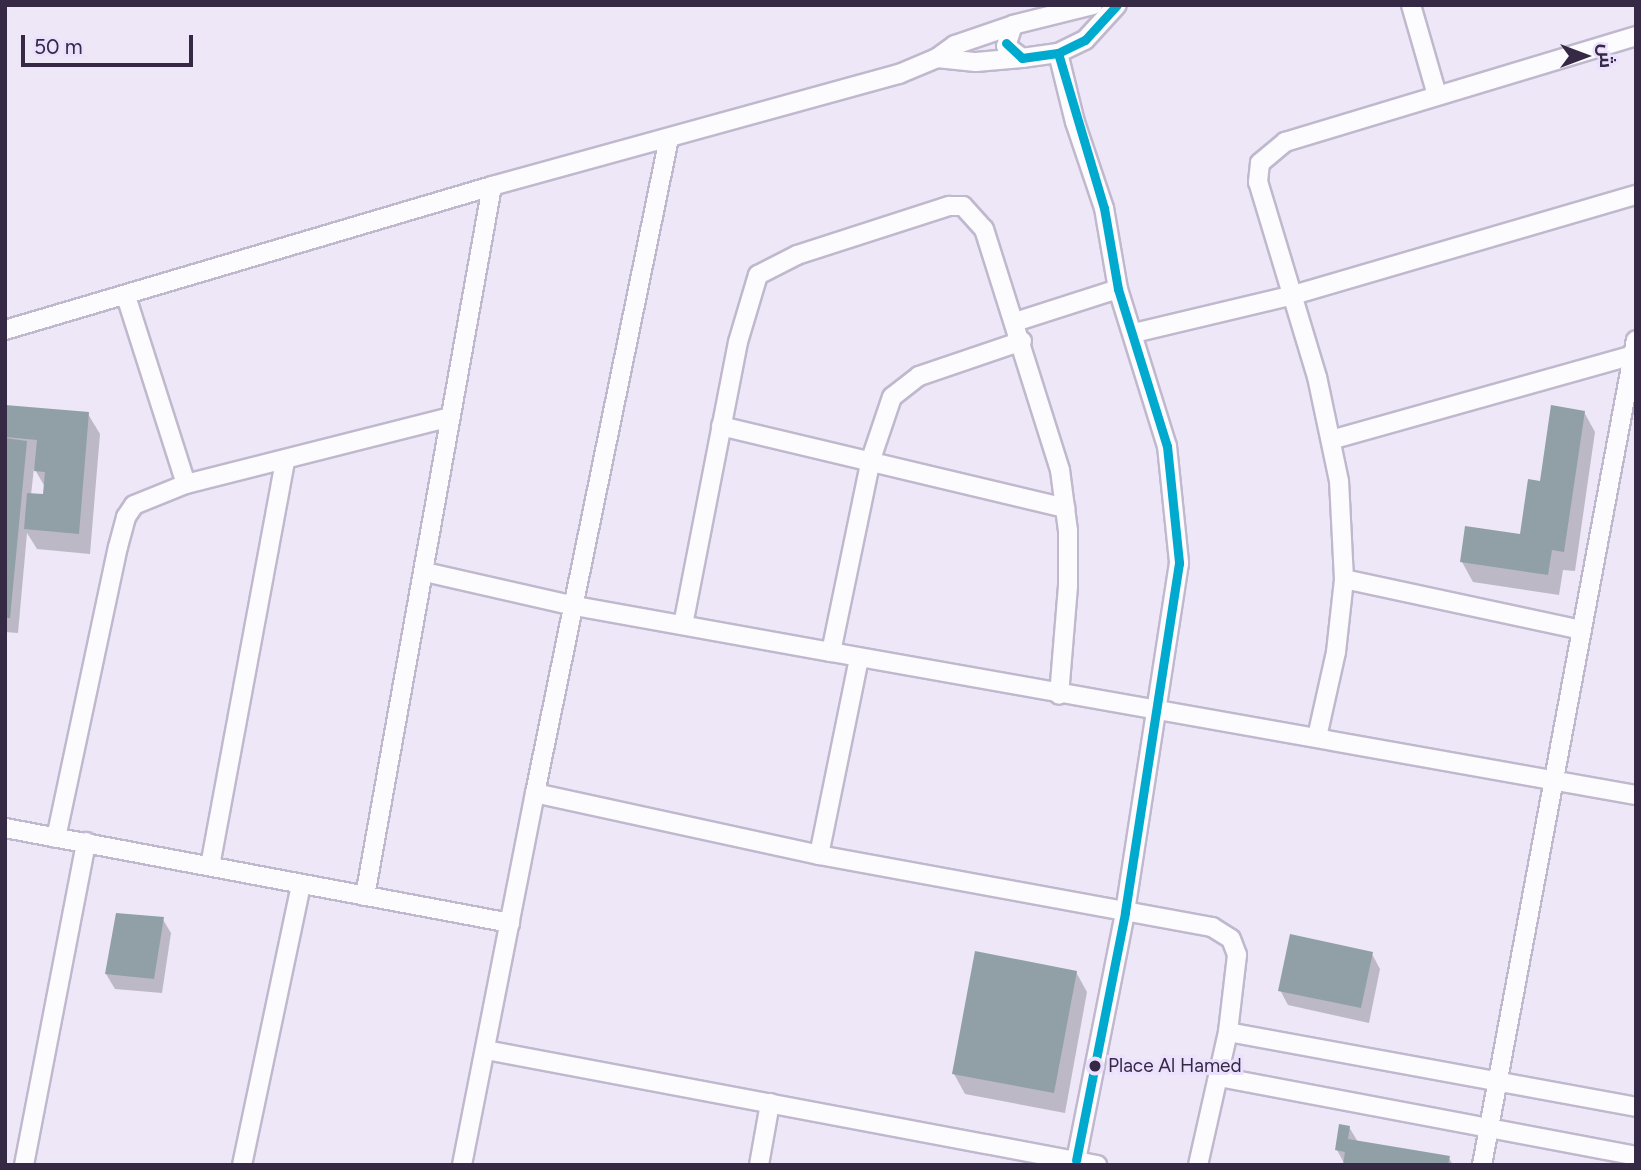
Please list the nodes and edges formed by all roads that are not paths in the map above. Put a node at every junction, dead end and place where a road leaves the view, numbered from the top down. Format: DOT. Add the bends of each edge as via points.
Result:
graph roads {
  1 [pos="1093,5"];
  2 [pos="1117,5"];
  3 [pos="1410,5"];
  4 [pos="1073,8"];
  5 [pos="1013,25"];
  6 [pos="1636,36"];
  7 [pos="1085,40"];
  8 [pos="1058,53"];
  9 [pos="937,58"];
  10 [pos="1022,58"];
  11 [pos="1437,95"];
  12 [pos="669,138"];
  13 [pos="492,186"];
  14 [pos="1636,195"];
  15 [pos="1118,289"];
  16 [pos="1293,295"];
  17 [pos="126,296"];
  18 [pos="1015,322"];
  19 [pos="5,330"];
  20 [pos="1134,333"];
  21 [pos="1022,341"];
  22 [pos="1634,348"];
  23 [pos="1631,388"];
  24 [pos="451,417"];
  25 [pos="721,426"];
  26 [pos="1331,440"];
  27 [pos="871,459"];
  28 [pos="285,460"];
  29 [pos="186,484"];
  30 [pos="1065,508"];
  31 [pos="425,572"];
  32 [pos="1344,579"];
  33 [pos="575,606"];
  34 [pos="683,625"];
  35 [pos="1582,630"];
  36 [pos="831,652"];
  37 [pos="859,658"];
  38 [pos="1059,695"];
  39 [pos="1159,710"];
  40 [pos="1317,737"];
  41 [pos="1554,781"];
  42 [pos="535,793"];
  43 [pos="1636,795"];
  44 [pos="5,828"];
  45 [pos="56,838"];
  46 [pos="86,842"];
  47 [pos="819,855"];
  48 [pos="209,866"];
  49 [pos="301,884"];
  50 [pos="365,896"];
  51 [pos="1125,913"];
  52 [pos="510,923"];
  53 [pos="1228,1032"];
  54 [pos="486,1049"];
  55 [pos="1219,1077"];
  56 [pos="1497,1081"];
  57 [pos="769,1103"];
  58 [pos="1636,1107"];
  59 [pos="1488,1129"];
  60 [pos="1636,1156"];
  61 [pos="5,1161"];
  62 [pos="1075,1163"];
  63 [pos="25,1165"];
  64 [pos="242,1165"];
  65 [pos="462,1165"];
  66 [pos="759,1165"];
  67 [pos="1097,1165"];
  68 [pos="1198,1165"];
  69 [pos="1482,1165"];
  1 -- 4 [label="street"];
  2 -- 7 [label="street"];
  3 -- 11 [label="street"];
  4 -- 5 [label="street"];
  4 -- 7 [label="street" via="1087,21"];
  5 -- 9 [label="street" via="955,45"];
  5 -- 10 [label="street" via="1006,46"];
  6 -- 11 [label="street"];
  7 -- 8 [label="street"];
  8 -- 10 [label="street"];
  8 -- 15 [label="street" via="1104,208"];
  9 -- 10 [label="street" via="976,62"];
  9 -- 12 [label="street" via="886,78"];
  11 -- 16 [label="street" via="1285,142 1262,159 1258,182"];
  12 -- 13 [label="street"];
  12 -- 33 [label="street"];
  13 -- 17 [label="street"];
  13 -- 24 [label="street"];
  14 -- 16 [label="street"];
  15 -- 18 [label="street"];
  15 -- 20 [label="street"];
  16 -- 20 [label="street"];
  16 -- 26 [label="street"];
  17 -- 19 [label="street"];
  17 -- 29 [label="street"];
  18 -- 21 [label="street"];
  18 -- 25 [label="street" via="984,229 963,206 949,206 785,259 765,268 755,279"];
  20 -- 39 [label="street" via="1167,446 1179,529 1177,599"];
  21 -- 27 [label="street" via="903,384 886,408"];
  21 -- 30 [label="street" via="1055,452"];
  22 -- 23 [label="street"];
  22 -- 26 [label="street"];
  23 -- 35 [label="street"];
  24 -- 28 [label="street"];
  24 -- 31 [label="street"];
  25 -- 27 [label="street"];
  25 -- 34 [label="street"];
  26 -- 32 [label="street" via="1339,481"];
  27 -- 30 [label="street"];
  27 -- 36 [label="street"];
  28 -- 29 [label="street"];
  28 -- 48 [label="street"];
  29 -- 45 [label="street" via="142,499 125,517"];
  30 -- 38 [label="street" via="1068,586"];
  31 -- 33 [label="street"];
  31 -- 50 [label="street"];
  32 -- 35 [label="street"];
  32 -- 40 [label="street" via="1336,652"];
  33 -- 34 [label="street"];
  33 -- 42 [label="street"];
  34 -- 36 [label="street"];
  35 -- 41 [label="street"];
  36 -- 37 [label="street"];
  37 -- 38 [label="street"];
  37 -- 47 [label="street"];
  38 -- 39 [label="street"];
  39 -- 40 [label="street"];
  39 -- 51 [label="street"];
  40 -- 41 [label="street"];
  41 -- 43 [label="street"];
  41 -- 56 [label="street"];
  42 -- 47 [label="street"];
  42 -- 52 [label="street"];
  44 -- 45 [label="street"];
  45 -- 46 [label="street"];
  46 -- 48 [label="street"];
  46 -- 63 [label="street"];
  47 -- 51 [label="street"];
  48 -- 49 [label="street"];
  49 -- 50 [label="street"];
  49 -- 64 [label="street"];
  50 -- 52 [label="street"];
  51 -- 53 [label="street" via="1212,928 1231,939 1237,955"];
  51 -- 62 [label="street"];
  52 -- 54 [label="street"];
  53 -- 55 [label="street"];
  53 -- 56 [label="street"];
  54 -- 57 [label="street"];
  54 -- 65 [label="street"];
  55 -- 59 [label="street"];
  55 -- 68 [label="street"];
  56 -- 58 [label="street"];
  56 -- 59 [label="street"];
  57 -- 62 [label="street"];
  57 -- 66 [label="street"];
  59 -- 60 [label="street"];
  59 -- 69 [label="street"];
  61 -- 63 [label="street"];
  62 -- 67 [label="street"];
}
